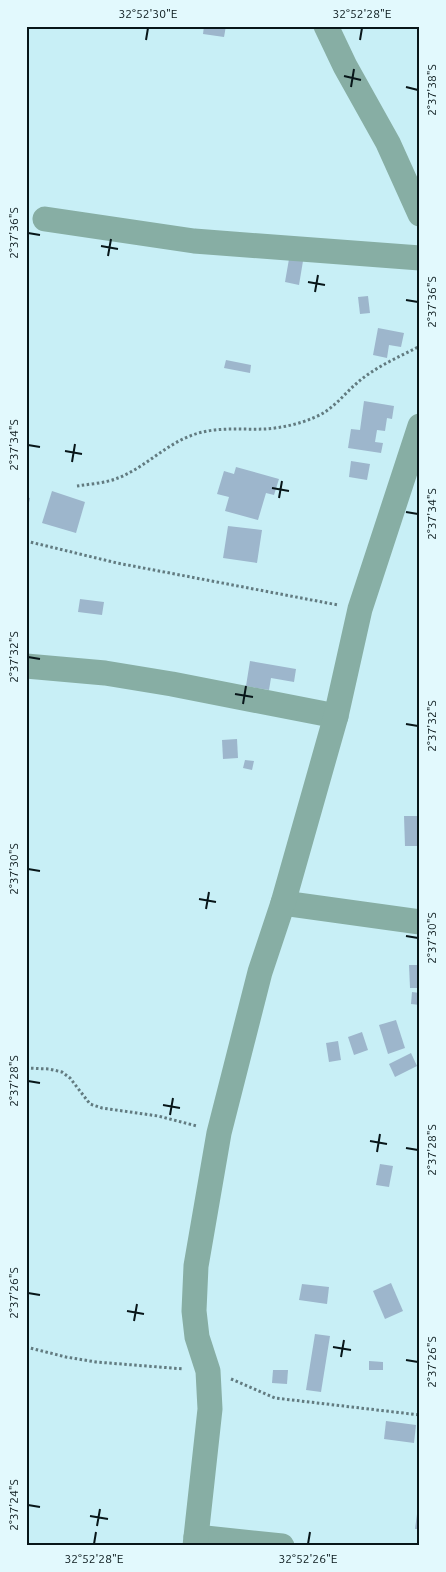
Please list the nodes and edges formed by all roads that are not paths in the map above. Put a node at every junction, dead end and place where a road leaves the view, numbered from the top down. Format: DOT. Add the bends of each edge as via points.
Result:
graph roads {
  1 [pos="326,26"];
  2 [pos="420,214"];
  3 [pos="45,219"];
  4 [pos="420,258"];
  5 [pos="420,426"];
  6 [pos="26,666"];
  7 [pos="336,716"];
  8 [pos="284,904"];
  9 [pos="420,922"];
  10 [pos="195,1541"];
  11 [pos="282,1546"];
  1 -- 2 [label="street" via="388,144"];
  3 -- 4 [label="street" via="194,241"];
  5 -- 7 [label="street" via="360,609"];
  6 -- 7 [label="street" via="105,673"];
  7 -- 8 [label="street"];
  8 -- 9 [label="street"];
  8 -- 10 [label="street" via="260,972 219,1133 196,1266 194,1302 197,1337 208,1371 210,1409"];
  10 -- 11 [label="street"];
}
